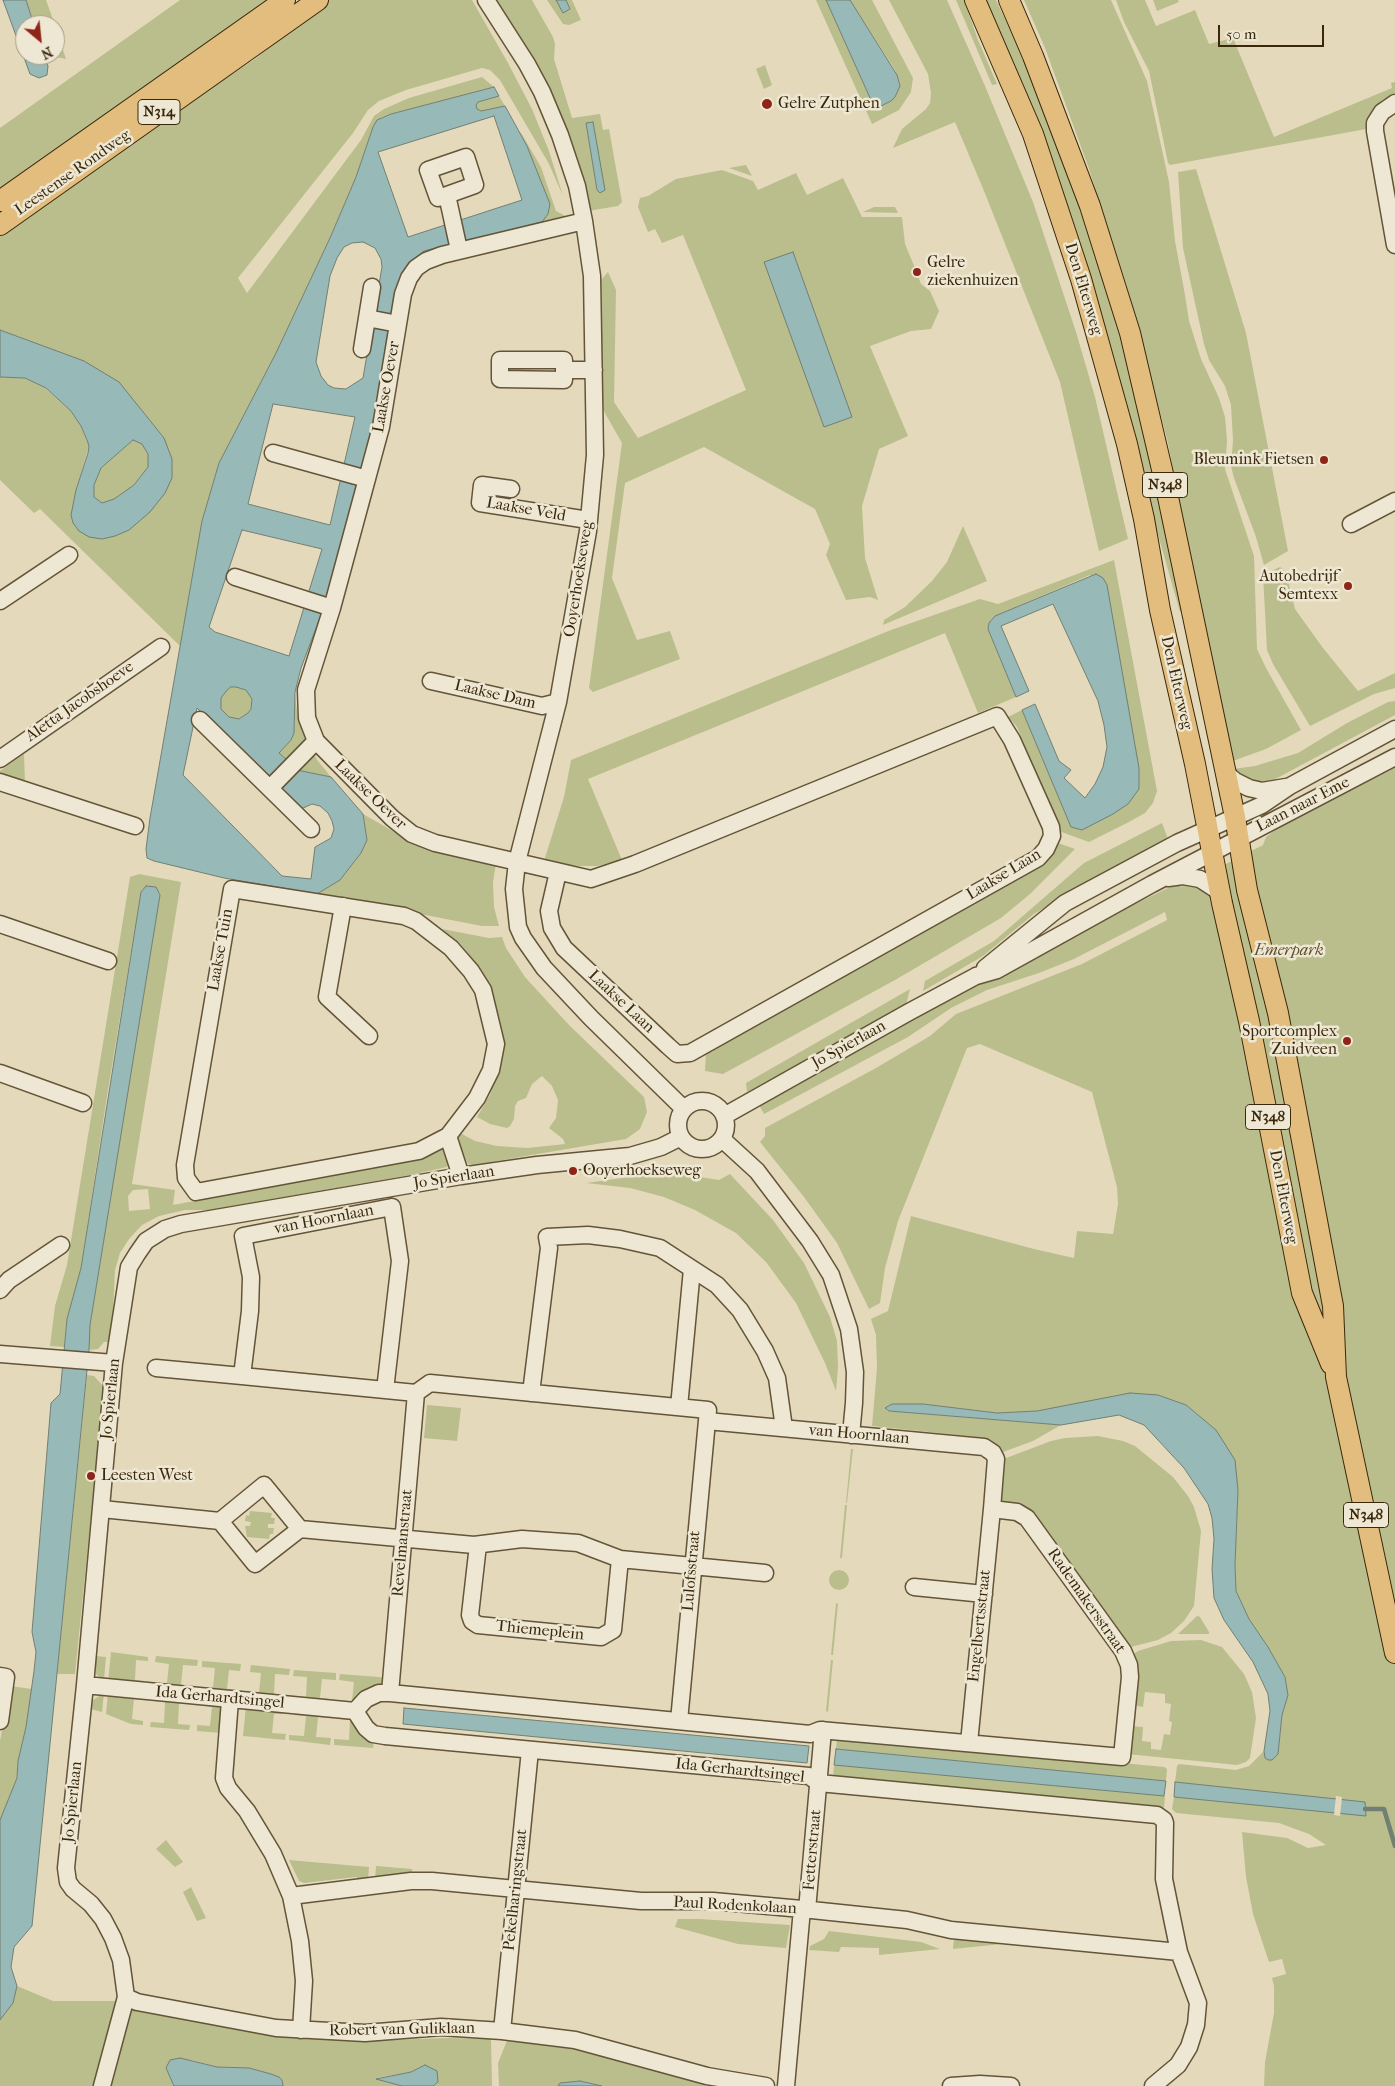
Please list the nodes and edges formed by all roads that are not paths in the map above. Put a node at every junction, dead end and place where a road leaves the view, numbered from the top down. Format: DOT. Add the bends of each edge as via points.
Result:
graph roads {
  1 [pos="285,0"];
  2 [pos="318,0"];
  3 [pos="486,0"];
  4 [pos="975,0"];
  5 [pos="1009,0"];
  6 [pos="1022,0"];
  7 [pos="1395,103"];
  8 [pos="447,195"];
  9 [pos="0,202"];
  10 [pos="1090,206"];
  11 [pos="584,221"];
  12 [pos="0,225"];
  13 [pos="1395,245"];
  14 [pos="459,250"];
  15 [pos="372,287"];
  16 [pos="367,318"];
  17 [pos="398,324"];
  18 [pos="362,349"];
  19 [pos="564,370"];
  20 [pos="594,370"];
  21 [pos="273,453"];
  22 [pos="367,479"];
  23 [pos="511,489"];
  24 [pos="1395,501"];
  25 [pos="588,520"];
  26 [pos="1351,524"];
  27 [pos="69,555"];
  28 [pos="235,577"];
  29 [pos="0,601"];
  30 [pos="332,608"];
  31 [pos="161,647"];
  32 [pos="431,681"];
  33 [pos="558,702"];
  34 [pos="200,720"];
  35 [pos="1395,729"];
  36 [pos="316,741"];
  37 [pos="1395,757"];
  38 [pos="0,759"];
  39 [pos="1226,773"];
  40 [pos="0,782"];
  41 [pos="1290,786"];
  42 [pos="270,788"];
  43 [pos="1235,817"];
  44 [pos="136,826"];
  45 [pos="311,829"];
  46 [pos="1208,830"];
  47 [pos="1239,838"];
  48 [pos="1212,853"];
  49 [pos="518,862"];
  50 [pos="558,872"];
  51 [pos="1160,879"];
  52 [pos="1220,892"];
  53 [pos="343,906"];
  54 [pos="0,924"];
  55 [pos="108,961"];
  56 [pos="976,976"];
  57 [pos="369,1036"];
  58 [pos="0,1073"];
  59 [pos="82,1103"];
  60 [pos="684,1109"];
  61 [pos="724,1116"];
  62 [pos="448,1136"];
  63 [pos="681,1137"];
  64 [pos="722,1139"];
  65 [pos="461,1176"];
  66 [pos="61,1244"];
  67 [pos="692,1269"];
  68 [pos="0,1290"];
  69 [pos="0,1355"];
  70 [pos="114,1363"];
  71 [pos="156,1368"];
  72 [pos="242,1376"];
  73 [pos="1336,1377"];
  74 [pos="385,1390"];
  75 [pos="416,1393"];
  76 [pos="530,1393"];
  77 [pos="679,1407"];
  78 [pos="707,1421"];
  79 [pos="784,1428"];
  80 [pos="851,1435"];
  81 [pos="102,1509"];
  82 [pos="992,1509"];
  83 [pos="220,1521"];
  84 [pos="300,1529"];
  85 [pos="404,1538"];
  86 [pos="478,1545"];
  87 [pos="620,1559"];
  88 [pos="693,1566"];
  89 [pos="766,1572"];
  90 [pos="914,1587"];
  91 [pos="984,1594"];
  92 [pos="1395,1653"];
  93 [pos="3,1676"];
  94 [pos="85,1685"];
  95 [pos="390,1693"];
  96 [pos="230,1700"];
  97 [pos="355,1711"];
  98 [pos="0,1721"];
  99 [pos="679,1721"];
  100 [pos="823,1737"];
  101 [pos="969,1743"];
  102 [pos="530,1750"];
  103 [pos="819,1776"];
  104 [pos="516,1888"];
  105 [pos="291,1896"];
  106 [pos="804,1909"];
  107 [pos="1179,1952"];
  108 [pos="126,1997"];
  109 [pos="301,2030"];
  110 [pos="502,2031"];
  111 [pos="102,2086"];
  112 [pos="766,2086"];
  113 [pos="786,2086"];
  114 [pos="952,2086"];
  115 [pos="1011,2086"];
  116 [pos="1153,2086"];
  1 -- 9 [label="main road, Leestense Rondweg / N314"];
  2 -- 12 [label="main road, Leestense Rondweg / N314"];
  3 -- 11 [label="street, Ooyerhoekseweg" via="519,49 542,92 567,153"];
  4 -- 46 [label="main road, Den Elterweg / N348" via="1033,134 1106,364 1144,519 1160,610"];
  5 -- 10 [label="main road, Den Elterweg / N348"];
  6 -- 10 [label="main road, N348" via="1071,132"];
  7 -- 13 [label="street" via="1382,112 1375,122 1374,131"];
  8 -- 14 [label="street"];
  10 -- 39 [label="main road, Den Elterweg / N348" via="1130,333"];
  11 -- 14 [label="street, Laakse Oever"];
  11 -- 20 [label="street, Ooyerhoekseweg" via="592,276"];
  14 -- 17 [label="street, Laakse Oever" via="426,260 416,268 403,294"];
  15 -- 16 [label="street, Laakse Oever"];
  16 -- 17 [label="street, Laakse Oever"];
  16 -- 18 [label="street, Laakse Oever"];
  17 -- 22 [label="street, Laakse Oever" via="381,427"];
  19 -- 20 [label="street"];
  20 -- 25 [label="street, Ooyerhoekseweg" via="595,455"];
  21 -- 22 [label="street"];
  22 -- 30 [label="street, Laakse Oever"];
  23 -- 25 [label="street, Laakse Veld" via="482,485 480,503"];
  24 -- 26 [label="street"];
  25 -- 33 [label="street, Ooyerhoekseweg"];
  27 -- 29 [label="street"];
  28 -- 30 [label="street"];
  30 -- 36 [label="street, Laakse Oever" via="306,690 307,718"];
  31 -- 38 [label="street, Aletta Jacobshoeve"];
  32 -- 33 [label="street, Laakse Dam" via="542,706"];
  33 -- 49 [label="street, Ooyerhoekseweg"];
  34 -- 42 [label="street"];
  35 -- 41 [label="street, Laan naar Eme"];
  36 -- 42 [label="street"];
  36 -- 49 [label="street, Laakse Oever" via="397,823 412,834 435,843"];
  37 -- 47 [label="street, Laan naar Eme"];
  39 -- 41 [label="street, Laan naar Eme" via="1248,788 1262,791"];
  39 -- 43 [label="main road, Den Elterweg / N348"];
  40 -- 44 [label="street"];
  41 -- 43 [label="street, Laan naar Eme" via="1262,805"];
  42 -- 45 [label="street"];
  43 -- 46 [label="street, Laan naar Eme"];
  43 -- 47 [label="main road, Den Elterweg / N348"];
  46 -- 48 [label="main road, Den Elterweg / N348"];
  46 -- 56 [label="street, Jo Spierlaan" via="1065,903"];
  47 -- 48 [label="street, Laan naar Eme"];
  47 -- 73 [label="main road, Den Elterweg / N348" via="1247,890 1278,1013 1333,1306"];
  48 -- 51 [label="street, Jo Spierlaan"];
  48 -- 52 [label="main road, Den Elterweg / N348"];
  49 -- 50 [label="street, Laakse Laan"];
  49 -- 60 [label="street, Ooyerhoekseweg" via="514,889 518,927 523,938 544,968 591,1018"];
  50 -- 50 [label="street, Laakse Laan" via="591,879 627,867 997,716 1012,740 1051,827 1052,836 1038,858 690,1054 677,1054 564,948 552,928 549,911"];
  51 -- 52 [label="street, Jo Spierlaan" via="1183,876 1200,879"];
  51 -- 56 [label="street, Jo Spierlaan" via="997,970"];
  52 -- 73 [label="main road, Den Elterweg / N348" via="1249,1021 1302,1294"];
  53 -- 57 [label="street" via="327,997"];
  53 -- 62 [label="street, Laakse Tuin" via="416,921 451,948 483,990 496,1044 491,1070 478,1098"];
  53 -- 62 [label="street, Laakse Tuin" via="232,889 185,1165 186,1178 196,1192 419,1151"];
  54 -- 55 [label="street"];
  56 -- 61 [label="street, Jo Spierlaan"];
  58 -- 59 [label="street"];
  60 -- 61 [label="street" via="692,1103 711,1103"];
  60 -- 63 [label="street" via="678,1122"];
  61 -- 64 [label="street" via="726,1124"];
  62 -- 65 [label="street"];
  63 -- 64 [label="street" via="696,1149 715,1146"];
  63 -- 65 [label="street, Jo Spierlaan" via="660,1148 630,1156"];
  64 -- 80 [label="street" via="757,1171 810,1241 831,1275 849,1329 855,1372"];
  65 -- 70 [label="street, Jo Spierlaan" via="164,1229 146,1241 129,1267"];
  66 -- 68 [label="street" via="9,1280"];
  67 -- 76 [label="street" via="660,1248 620,1239 588,1235 547,1238 549,1248"];
  67 -- 77 [label="street"];
  67 -- 79 [label="street" via="717,1285 740,1310 765,1351 777,1378"];
  69 -- 70 [label="street"];
  70 -- 81 [label="street, Jo Spierlaan"];
  71 -- 72 [label="street"];
  72 -- 74 [label="street"];
  72 -- 74 [label="street, van Hoornlaan" via="251,1277 243,1236 392,1207 400,1261"];
  73 -- 92 [label="main road, Den Elterweg / N348"];
  74 -- 75 [label="street"];
  75 -- 76 [label="street" via="430,1383"];
  75 -- 85 [label="street, Revelmanstraat"];
  76 -- 77 [label="street"];
  77 -- 78 [label="street" via="708,1410"];
  78 -- 79 [label="street, van Hoornlaan"];
  78 -- 88 [label="street, Lulofsstraat"];
  79 -- 80 [label="street, van Hoornlaan"];
  80 -- 82 [label="street, van Hoornlaan" via="984,1447 993,1452 996,1459"];
  81 -- 83 [label="street"];
  81 -- 94 [label="street, Jo Spierlaan"];
  82 -- 91 [label="street, Engelbertsstraat"];
  82 -- 101 [label="street, Rademakersstraat" via="1017,1512 1027,1518 1123,1651 1130,1677 1122,1757"];
  83 -- 84 [label="street" via="255,1564"];
  83 -- 84 [label="street" via="264,1485"];
  84 -- 85 [label="street"];
  85 -- 86 [label="street"];
  85 -- 95 [label="street, Revelmanstraat"];
  86 -- 87 [label="street" via="522,1539 578,1543"];
  86 -- 87 [label="street, Thiemeplein" via="470,1615 478,1625 601,1637 608,1634 612,1630"];
  87 -- 88 [label="street"];
  88 -- 89 [label="street"];
  88 -- 99 [label="street, Lulofsstraat"];
  90 -- 91 [label="street"];
  91 -- 101 [label="street, Engelbertsstraat"];
  93 -- 98 [label="street"];
  94 -- 96 [label="street, Ida Gerhardtsingel"];
  94 -- 108 [label="street, Jo Spierlaan" via="66,1875 73,1889 104,1919 114,1938"];
  95 -- 97 [label="street" via="379,1693 366,1699"];
  95 -- 99 [label="street"];
  96 -- 97 [label="street, Ida Gerhardtsingel"];
  96 -- 105 [label="street" via="225,1783 247,1810 266,1842"];
  97 -- 102 [label="street, Ida Gerhardtsingel" via="374,1734"];
  99 -- 100 [label="street"];
  100 -- 101 [label="street"];
  100 -- 103 [label="street, Fetterstraat"];
  102 -- 103 [label="street, Ida Gerhardtsingel"];
  102 -- 104 [label="street, Pekelharingstraat"];
  103 -- 106 [label="street, Fetterstraat"];
  103 -- 107 [label="street, Ida Gerhardtsingel" via="1157,1815 1164,1820 1164,1879"];
  104 -- 105 [label="street, Paul Rodenkolaan" via="411,1881"];
  104 -- 106 [label="street, Paul Rodenkolaan" via="641,1901 713,1901"];
  104 -- 110 [label="street, Pekelharingstraat"];
  105 -- 109 [label="street" via="304,1981"];
  106 -- 107 [label="street, Paul Rodenkolaan" via="907,1920 951,1930"];
  106 -- 113 [label="street, Fetterstraat"];
  107 -- 116 [label="street" via="1198,2003 1196,2026 1178,2065"];
  108 -- 109 [label="street, Robert van Guliklaan" via="137,2002"];
  108 -- 111 [label="street, Jo Spierlaan"];
  109 -- 110 [label="street, Robert van Guliklaan" via="365,2033 441,2027"];
  110 -- 112 [label="street, Robert van Guliklaan" via="575,2040 707,2076"];
  114 -- 115 [label="street"];
}
